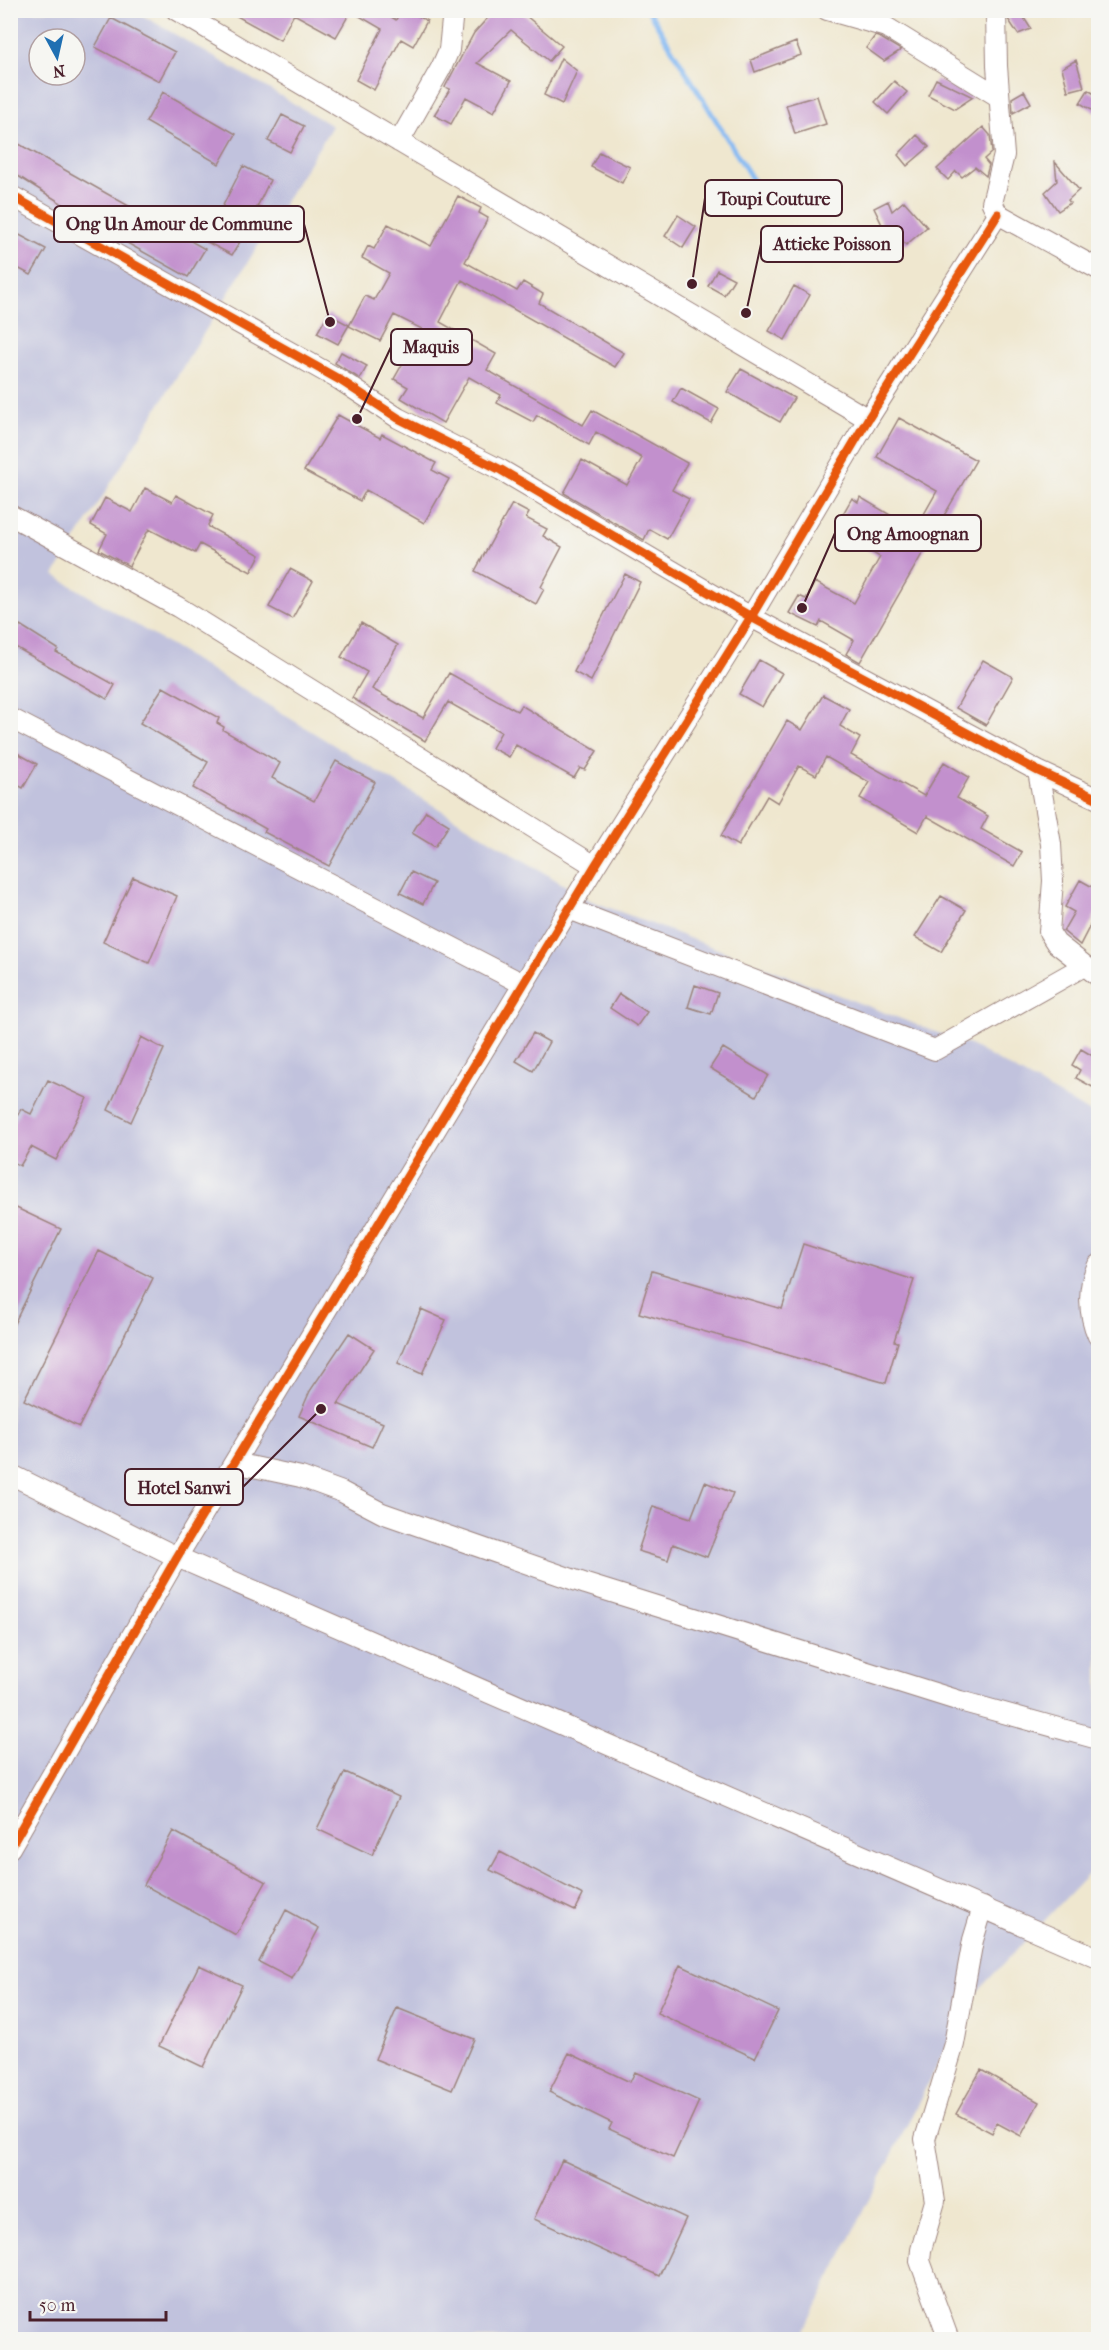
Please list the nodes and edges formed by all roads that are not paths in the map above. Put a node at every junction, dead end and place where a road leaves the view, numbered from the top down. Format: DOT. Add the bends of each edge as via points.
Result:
graph roads {
  1 [pos="176,10"];
  2 [pos="453,10"];
  3 [pos="827,10"];
  4 [pos="996,10"];
  5 [pos="999,97"];
  6 [pos="399,142"];
  7 [pos="10,195"];
  8 [pos="998,214"];
  9 [pos="1098,269"];
  10 [pos="868,419"];
  11 [pos="10,515"];
  12 [pos="751,617"];
  13 [pos="10,718"];
  14 [pos="1038,771"];
  15 [pos="1098,799"];
  16 [pos="595,866"];
  17 [pos="569,909"];
  18 [pos="1091,971"];
  19 [pos="524,984"];
  20 [pos="1098,1265"];
  21 [pos="1098,1336"];
  22 [pos="235,1463"];
  23 [pos="10,1474"];
  24 [pos="177,1557"];
  25 [pos="1098,1739"];
  26 [pos="10,1848"];
  27 [pos="983,1907"];
  28 [pos="1098,1958"];
  29 [pos="950,2340"];
  1 -- 6 [label="street"];
  2 -- 6 [label="street" via="449,50"];
  3 -- 5 [label="street" via="886,27"];
  4 -- 5 [label="street"];
  5 -- 8 [label="street" via="1004,155 992,203"];
  6 -- 10 [label="street"];
  7 -- 12 [label="street" via="340,380 398,418 501,470"];
  8 -- 9 [label="street"];
  8 -- 10 [label="street"];
  10 -- 12 [label="street"];
  11 -- 16 [label="street" via="178,607"];
  12 -- 14 [label="street"];
  12 -- 16 [label="street"];
  13 -- 19 [label="street"];
  14 -- 15 [label="street"];
  14 -- 18 [label="street" via="1051,844 1049,932 1056,943"];
  16 -- 17 [label="street"];
  17 -- 18 [label="street" via="935,1050"];
  17 -- 19 [label="street"];
  19 -- 22 [label="street"];
  20 -- 21 [label="street" via="1089,1311"];
  22 -- 24 [label="street"];
  22 -- 25 [label="street" via="301,1477 382,1513 586,1584 960,1701"];
  23 -- 24 [label="street"];
  24 -- 26 [label="street"];
  24 -- 27 [label="street"];
  27 -- 28 [label="street"];
  27 -- 29 [label="street" via="954,2044 925,2139 935,2200 920,2261"];
}
